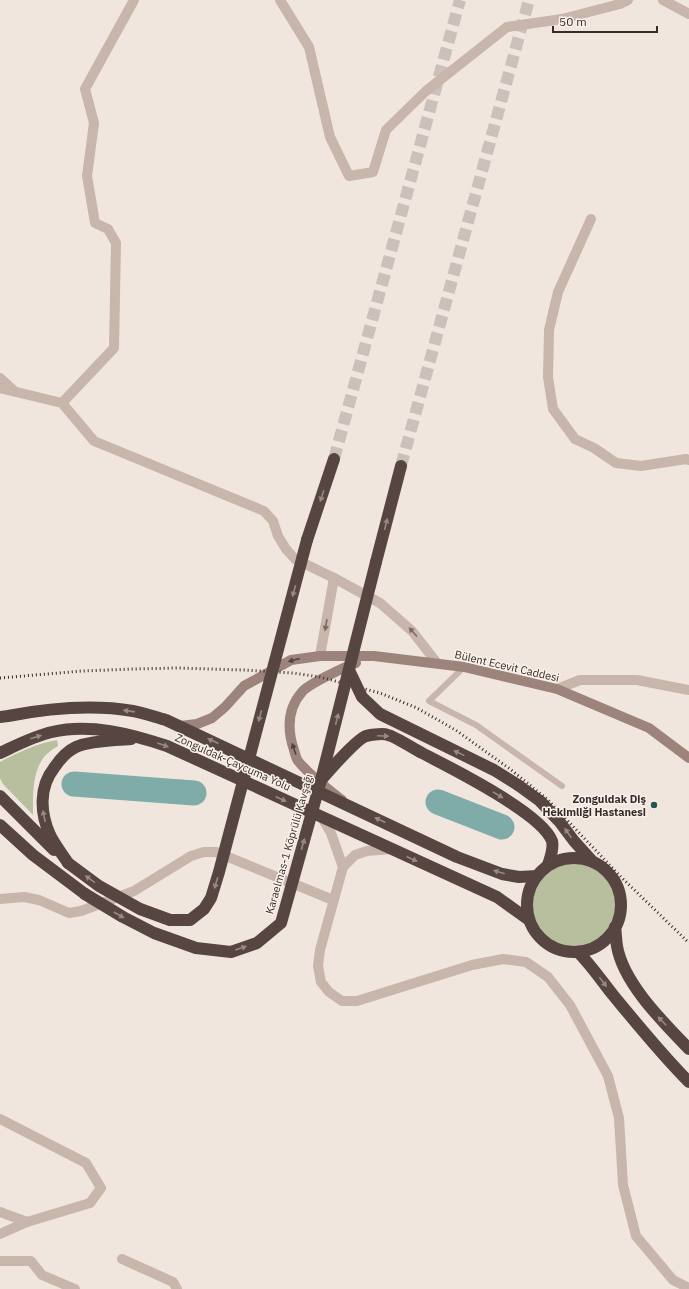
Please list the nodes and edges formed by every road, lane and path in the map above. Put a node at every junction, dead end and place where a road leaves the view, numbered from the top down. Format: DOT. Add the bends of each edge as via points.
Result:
graph roads {
  1 [pos="134,0"];
  2 [pos="280,0"];
  3 [pos="628,0"];
  4 [pos="664,0"];
  5 [pos="689,14"];
  6 [pos="591,218"];
  7 [pos="0,378"];
  8 [pos="0,388"];
  9 [pos="15,391"];
  10 [pos="62,403"];
  11 [pos="334,459"];
  12 [pos="689,460"];
  13 [pos="401,466"];
  14 [pos="334,578"];
  15 [pos="320,656"];
  16 [pos="374,656"];
  17 [pos="437,663"];
  18 [pos="464,667"];
  19 [pos="349,670"];
  20 [pos="557,688"];
  21 [pos="689,690"];
  22 [pos="0,717"];
  23 [pos="180,726"];
  24 [pos="143,738"];
  25 [pos="0,753"];
  26 [pos="689,758"];
  27 [pos="321,780"];
  28 [pos="562,786"];
  29 [pos="0,796"];
  30 [pos="350,806"];
  31 [pos="320,816"];
  32 [pos="0,825"];
  33 [pos="391,849"];
  34 [pos="593,862"];
  35 [pos="68,863"];
  36 [pos="548,865"];
  37 [pos="343,867"];
  38 [pos="537,876"];
  39 [pos="0,899"];
  40 [pos="333,900"];
  41 [pos="529,920"];
  42 [pos="615,927"];
  43 [pos="578,952"];
  44 [pos="689,1049"];
  45 [pos="689,1082"];
  46 [pos="0,1119"];
  47 [pos="0,1212"];
  48 [pos="28,1222"];
  49 [pos="0,1234"];
  50 [pos="122,1260"];
  51 [pos="0,1261"];
  52 [pos="689,1288"];
  53 [pos="75,1289"];
  54 [pos="177,1289"];
  1 -- 10 [label="street" via="85,89 94,123 87,176 95,223 108,229 116,243 114,348"];
  2 -- 3 [label="street" via="309,47 330,138 349,176 373,172 386,130 426,91 507,27 562,19"];
  4 -- 5 [label="street"];
  6 -- 12 [label="street" via="558,292 549,330 548,377 552,409 575,439 594,448 616,464 641,466"];
  7 -- 9 [label="street"];
  8 -- 9 [label="street"];
  9 -- 10 [label="street"];
  10 -- 14 [label="street" via="94,441 264,511 273,521 278,536 295,559"];
  11 -- 35 [label="highway, one-way, bridge" via="308,540 219,872 211,898 204,909 190,920 170,920 140,909 99,886"];
  19 -- 13 [label="highway, Karaelmas-1 Köprülü Kavşağı, one-way, bridge"];
  14 -- 15 [label="street, one-way"];
  17 -- 14 [label="street, one-way" via="412,631 380,603"];
  15 -- 16 [label="main road, Bülent Ecevit Caddesi"];
  15 -- 23 [label="main road, Bülent Ecevit Caddesi, one-way" via="291,660 244,686 212,718 197,724"];
  16 -- 17 [label="main road, Bülent Ecevit Caddesi"];
  30 -- 16 [label="main road, one-way" via="306,770 297,759 290,740 288,723 292,707 302,691 343,668"];
  17 -- 18 [label="main road, Bülent Ecevit Caddesi"];
  18 -- 20 [label="main road, Bülent Ecevit Caddesi"];
  18 -- 28 [label="lane" via="429,701 476,725"];
  27 -- 19 [label="highway, Karaelmas-1 Köprülü Kavşağı, one-way, bridge"];
  34 -- 19 [label="highway, one-way, bridge" via="560,821 540,801 518,785 494,770 380,714 362,697"];
  20 -- 21 [label="street" via="580,680 637,680"];
  20 -- 26 [label="main road, Bülent Ecevit Caddesi" via="650,728"];
  23 -- 22 [label="highway, Zonguldak-Çaycuma Yolu, one-way" via="134,711 96,707 57,708"];
  30 -- 23 [label="highway, Zonguldak-Çaycuma Yolu, one-way"];
  25 -- 24 [label="highway, Zonguldak-Çaycuma Yolu, one-way" via="52,732 77,729"];
  24 -- 31 [label="highway, Zonguldak-Çaycuma Yolu, one-way" via="167,746"];
  35 -- 24 [label="highway, one-way" via="50,835 44,817 43,791 50,773 62,757 76,746"];
  32 -- 27 [label="highway, Karaelmas-1 Köprülü Kavşağı, one-way, bridge" via="32,855 85,894 123,917 154,933 196,948 231,952 258,943 281,923"];
  27 -- 36 [label="highway, one-way" via="365,736 387,734 520,808 542,827 552,842 553,850"];
  29 -- 35 [label="highway"];
  38 -- 30 [label="highway, Zonguldak-Çaycuma Yolu, one-way" via="519,877 496,872 457,857"];
  31 -- 33 [label="highway, Zonguldak-Çaycuma Yolu"];
  31 -- 37 [label="street" via="331,833"];
  33 -- 37 [label="street" via="355,855"];
  33 -- 41 [label="highway, Zonguldak-Çaycuma Yolu, one-way" via="497,897"];
  34 -- 36 [label="highway" via="579,858 563,859"];
  34 -- 42 [label="highway" via="606,871 616,883 620,913"];
  36 -- 38 [label="highway"];
  37 -- 40 [label="street"];
  38 -- 41 [label="highway" via="529,889"];
  39 -- 40 [label="street" via="24,897 39,900 69,913 81,911 134,890 191,856 216,852"];
  40 -- 52 [label="street" via="318,966 321,982 329,992 342,1001 373,997 472,965 503,959 526,962 548,977 570,1005 608,1076 618,1118 623,1185 636,1236 673,1280"];
  41 -- 43 [label="highway" via="537,934 548,945 563,951"];
  42 -- 43 [label="highway" via="606,940 593,948"];
  44 -- 42 [label="highway, one-way" via="656,1016 634,985 617,947"];
  43 -- 45 [label="highway, one-way"];
  46 -- 48 [label="street" via="86,1163 101,1188 90,1203"];
  47 -- 48 [label="street"];
  48 -- 49 [label="street"];
  50 -- 54 [label="street" via="172,1282"];
  51 -- 53 [label="street" via="32,1261 42,1275"];
}
